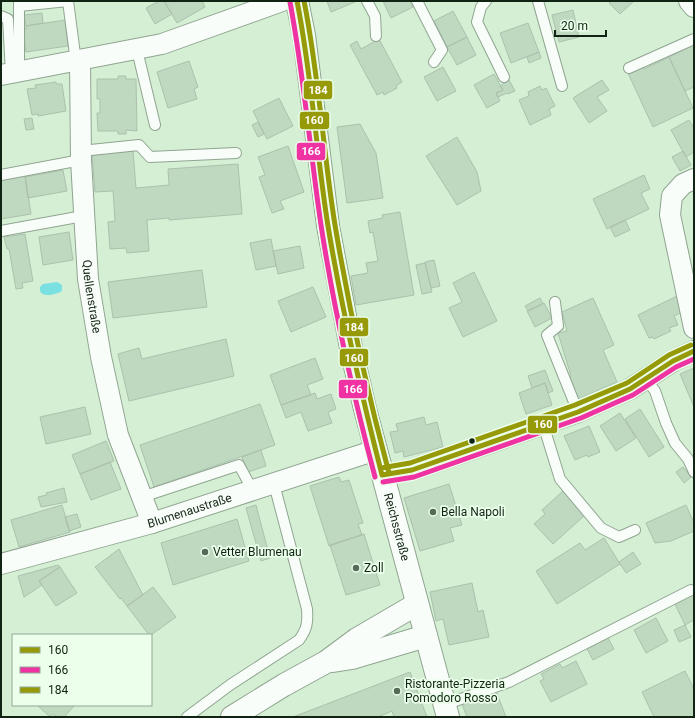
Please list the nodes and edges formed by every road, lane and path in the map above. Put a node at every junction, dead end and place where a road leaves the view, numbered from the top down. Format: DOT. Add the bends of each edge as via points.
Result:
graph roads {
  1 [pos="282,1"];
  2 [pos="297,1"];
  3 [pos="367,1"];
  4 [pos="417,1"];
  5 [pos="486,1"];
  6 [pos="538,1"];
  7 [pos="689,1"];
  8 [pos="19,4"];
  9 [pos="694,7"];
  10 [pos="1,16"];
  11 [pos="376,36"];
  12 [pos="694,39"];
  13 [pos="137,50"];
  14 [pos="78,61"];
  15 [pos="434,62"];
  16 [pos="629,68"];
  17 [pos="10,73"];
  18 [pos="504,76"];
  19 [pos="562,86"];
  20 [pos="155,125"];
  21 [pos="236,153"];
  22 [pos="80,155"];
  23 [pos="1,174"];
  24 [pos="694,179"];
  25 [pos="83,216"];
  26 [pos="1,231"];
  27 [pos="555,302"];
  28 [pos="694,328"];
  29 [pos="694,351"];
  30 [pos="646,379"];
  31 [pos="578,412"];
  32 [pos="544,424"];
  33 [pos="376,450"];
  34 [pos="694,472"];
  35 [pos="382,475"];
  36 [pos="274,484"];
  37 [pos="253,491"];
  38 [pos="142,497"];
  39 [pos="152,523"];
  40 [pos="635,530"];
  41 [pos="1,564"];
  42 [pos="691,590"];
  43 [pos="417,604"];
  44 [pos="426,636"];
  45 [pos="326,662"];
  46 [pos="446,711"];
  47 [pos="187,717"];
  48 [pos="232,717"];
  1 -- 13 [label="street" via="162,44"];
  2 -- 33 [label="main road, Reichsstraße" via="304,35 328,226 352,353"];
  3 -- 11 [label="lane" via="375,16"];
  4 -- 15 [label="lane" via="442,50"];
  5 -- 18 [label="lane" via="481,7 477,22"];
  6 -- 19 [label="lane"];
  7 -- 9 [label="street"];
  8 -- 14 [label="lane" via="68,2"];
  8 -- 17 [label="lane"];
  10 -- 17 [label="lane" via="8,19"];
  12 -- 16 [label="lane"];
  13 -- 14 [label="street"];
  13 -- 20 [label="lane"];
  14 -- 17 [label="street"];
  14 -- 22 [label="street, Quellenstraße"];
  21 -- 22 [label="lane" via="150,157 139,145"];
  22 -- 23 [label="lane"];
  22 -- 25 [label="street, Quellenstraße"];
  24 -- 28 [label="street" via="683,184 672,196 670,215"];
  25 -- 26 [label="lane"];
  25 -- 38 [label="street, Quellenstraße" via="88,279 101,357 118,434"];
  27 -- 31 [label="lane" via="558,326 547,335"];
  29 -- 30 [label="street"];
  30 -- 31 [label="street" via="630,389"];
  30 -- 34 [label="lane" via="655,391 675,443 688,459"];
  31 -- 32 [label="street"];
  32 -- 35 [label="street" via="412,470"];
  32 -- 40 [label="lane" via="560,479 601,528 619,537"];
  33 -- 35 [label="main road, Reichsstraße"];
  33 -- 36 [label="street, Blumenaustraße"];
  35 -- 43 [label="main road, Reichsstraße"];
  36 -- 37 [label="street, Blumenaustraße"];
  36 -- 47 [label="lane" via="307,609 305,631 299,640 230,685"];
  37 -- 38 [label="lane" via="239,465"];
  37 -- 39 [label="street, Blumenaustraße"];
  38 -- 39 [label="street, Quellenstraße"];
  39 -- 41 [label="street, Blumenaustraße"];
  42 -- 46 [label="lane"];
  43 -- 44 [label="main road, Reichsstraße"];
  43 -- 45 [label="main road" via="357,639"];
  44 -- 45 [label="main road" via="352,658"];
  44 -- 46 [label="main road, Reichsstraße"];
  45 -- 48 [label="main road"];
}
